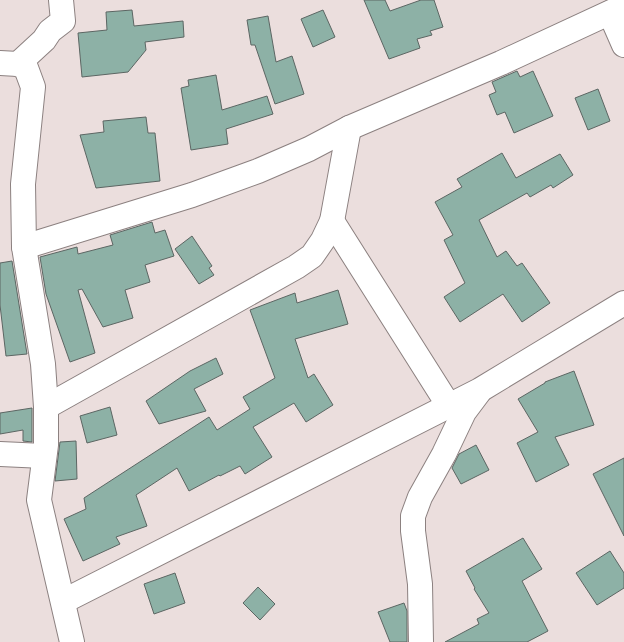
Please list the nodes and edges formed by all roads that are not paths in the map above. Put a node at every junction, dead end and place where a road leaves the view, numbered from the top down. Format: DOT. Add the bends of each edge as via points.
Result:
graph roads {
  1 [pos="61,0"];
  2 [pos="617,9"];
  3 [pos="624,45"];
  4 [pos="9,64"];
  5 [pos="348,128"];
  6 [pos="332,221"];
  7 [pos="24,247"];
  8 [pos="624,303"];
  9 [pos="46,407"];
  10 [pos="457,409"];
  11 [pos="0,454"];
  12 [pos="44,456"];
  13 [pos="64,602"];
  14 [pos="72,642"];
  15 [pos="421,642"];
  1 -- 4 [label="street" via="63,21 44,40"];
  2 -- 3 [label="street"];
  2 -- 5 [label="street"];
  4 -- 7 [label="street" via="26,68 33,87 23,184"];
  5 -- 6 [label="street"];
  5 -- 7 [label="street" via="258,171"];
  6 -- 9 [label="street" via="312,256 296,267"];
  6 -- 10 [label="street"];
  7 -- 9 [label="street" via="43,364"];
  8 -- 10 [label="street" via="480,390"];
  9 -- 12 [label="street"];
  10 -- 13 [label="street"];
  10 -- 15 [label="street" via="444,454 420,497 414,516"];
  11 -- 12 [label="street"];
  12 -- 13 [label="street" via="40,500"];
  13 -- 14 [label="street"];
}
